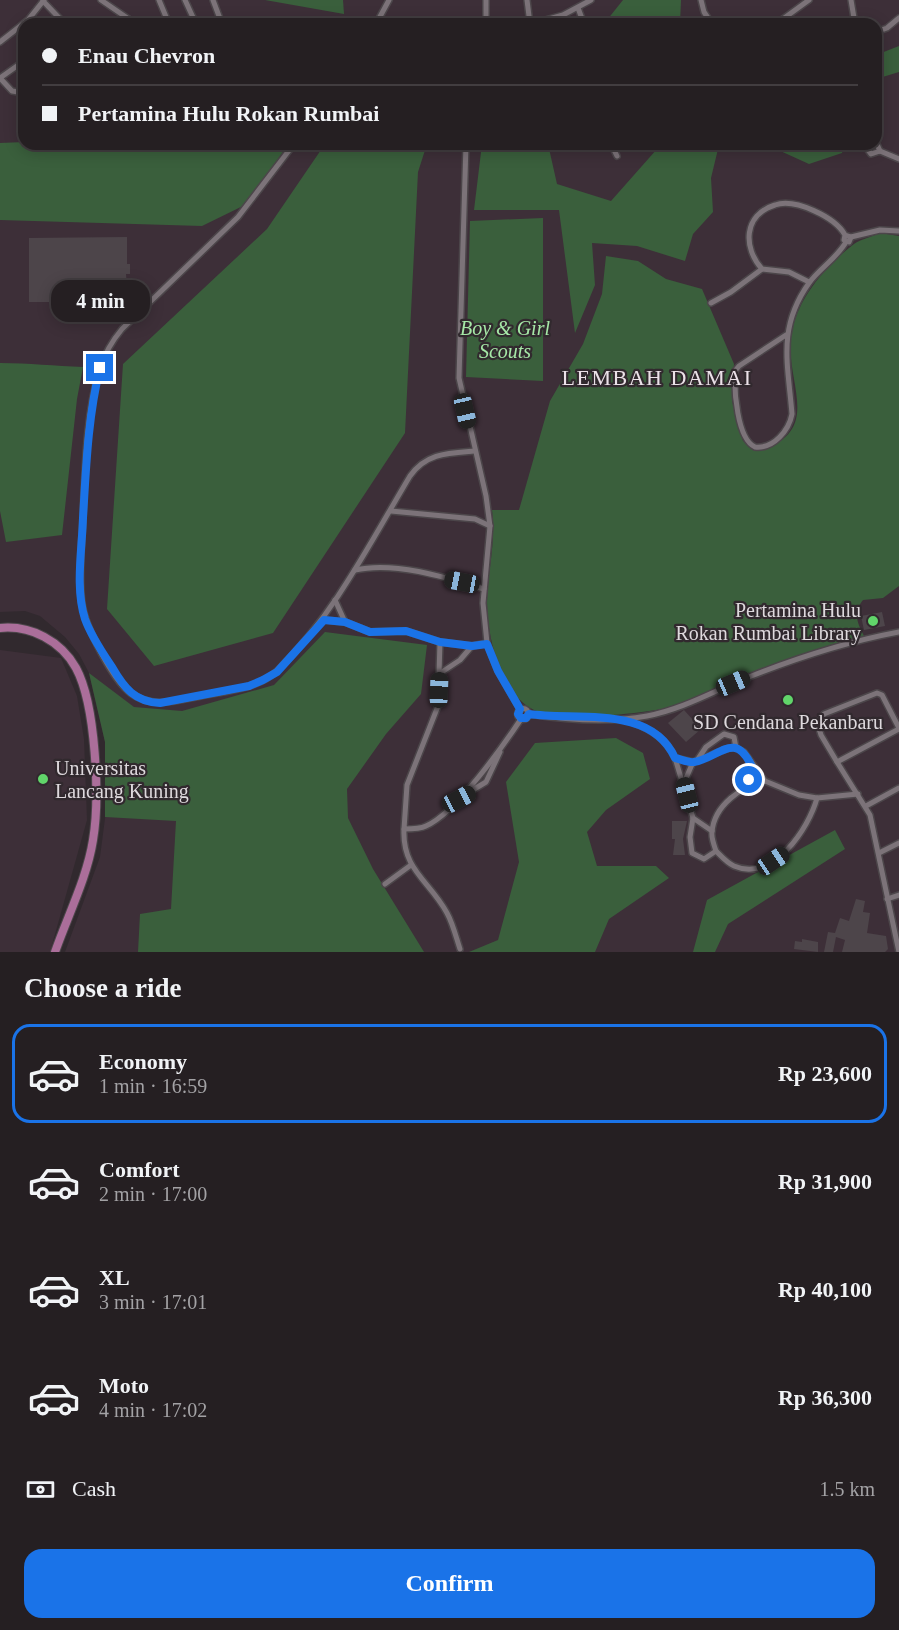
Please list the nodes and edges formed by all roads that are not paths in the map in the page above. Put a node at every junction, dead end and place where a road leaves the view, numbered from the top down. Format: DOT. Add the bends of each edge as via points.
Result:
graph roads {
  1 [pos="101,0"];
  2 [pos="114,0"];
  3 [pos="159,0"];
  4 [pos="185,0"];
  5 [pos="213,0"];
  6 [pos="389,0"];
  7 [pos="486,0"];
  8 [pos="526,0"];
  9 [pos="591,0"];
  10 [pos="701,0"];
  11 [pos="809,0"];
  12 [pos="851,0"];
  13 [pos="44,1"];
  14 [pos="110,7"];
  15 [pos="578,8"];
  16 [pos="30,18"];
  17 [pos="60,18"];
  18 [pos="127,18"];
  19 [pos="166,18"];
  20 [pos="193,18"];
  21 [pos="220,18"];
  22 [pos="379,18"];
  23 [pos="486,18"];
  24 [pos="530,18"];
  25 [pos="549,18"];
  26 [pos="582,18"];
  27 [pos="708,18"];
  28 [pos="784,18"];
  29 [pos="854,18"];
  30 [pos="899,18"];
  31 [pos="18,28"];
  32 [pos="882,30"];
  33 [pos="0,42"];
  34 [pos="18,65"];
  35 [pos="0,78"];
  36 [pos="18,92"];
  37 [pos="289,150"];
  38 [pos="466,150"];
  39 [pos="614,150"];
  40 [pos="868,150"];
  41 [pos="880,151"];
  42 [pos="617,156"];
  43 [pos="899,159"];
  44 [pos="899,231"];
  45 [pos="847,238"];
  46 [pos="762,269"];
  47 [pos="809,282"];
  48 [pos="711,303"];
  49 [pos="786,335"];
  50 [pos="474,451"];
  51 [pos="391,511"];
  52 [pos="490,526"];
  53 [pos="363,555"];
  54 [pos="371,566"];
  55 [pos="354,570"];
  56 [pos="484,589"];
  57 [pos="335,600"];
  58 [pos="324,620"];
  59 [pos="345,622"];
  60 [pos="0,628"];
  61 [pos="899,632"];
  62 [pos="440,642"];
  63 [pos="487,644"];
  64 [pos="472,646"];
  65 [pos="439,674"];
  66 [pos="520,709"];
  67 [pos="529,714"];
  68 [pos="521,718"];
  69 [pos="622,719"];
  70 [pos="899,728"];
  71 [pos="736,747"];
  72 [pos="501,750"];
  73 [pos="675,758"];
  74 [pos="695,761"];
  75 [pos="837,762"];
  76 [pos="752,767"];
  77 [pos="765,781"];
  78 [pos="684,783"];
  79 [pos="746,786"];
  80 [pos="899,788"];
  81 [pos="858,794"];
  82 [pos="817,798"];
  83 [pos="459,799"];
  84 [pos="866,806"];
  85 [pos="693,818"];
  86 [pos="404,829"];
  87 [pos="712,831"];
  88 [pos="899,843"];
  89 [pos="716,851"];
  90 [pos="879,854"];
  91 [pos="411,865"];
  92 [pos="385,884"];
  93 [pos="899,895"];
  94 [pos="887,899"];
  95 [pos="898,948"];
  96 [pos="460,951"];
  97 [pos="55,952"];
  1 -- 14 [label="street"];
  2 -- 14 [label="street"];
  3 -- 19 [label="street"];
  4 -- 20 [label="street"];
  5 -- 21 [label="street"];
  6 -- 22 [label="street"];
  7 -- 23 [label="street"];
  8 -- 24 [label="street"];
  9 -- 15 [label="street"];
  10 -- 27 [label="street"];
  11 -- 28 [label="street"];
  12 -- 29 [label="street"];
  13 -- 16 [label="street"];
  13 -- 17 [label="street"];
  14 -- 18 [label="street"];
  15 -- 25 [label="street"];
  15 -- 26 [label="street"];
  30 -- 32 [label="street"];
  31 -- 33 [label="street"];
  34 -- 35 [label="street"];
  35 -- 36 [label="street"];
  37 -- 58 [label="street" via="238,217 111,342 94,393 84,490 82,601 90,629 122,684 132,695 151,702 179,700 263,680 277,672"];
  38 -- 50 [label="street" via="458,360"];
  39 -- 42 [label="street"];
  40 -- 41 [label="street" via="872,154"];
  41 -- 43 [label="street"];
  44 -- 45 [label="street" via="880,230"];
  45 -- 46 [label="street" via="833,219 777,204 758,217 747,237 748,249"];
  45 -- 47 [label="street" via="830,263"];
  46 -- 47 [label="street" via="789,272"];
  46 -- 48 [label="street"];
  47 -- 49 [label="street"];
  49 -- 49 [label="street" via="791,420 776,441 755,447 745,440 741,429 735,371"];
  50 -- 51 [label="street" via="435,455 421,462"];
  50 -- 52 [label="street"];
  51 -- 52 [label="street" via="475,519"];
  51 -- 53 [label="street"];
  52 -- 56 [label="street"];
  53 -- 54 [label="street"];
  53 -- 55 [label="street"];
  54 -- 55 [label="street"];
  54 -- 56 [label="street"];
  55 -- 57 [label="street"];
  56 -- 63 [label="street"];
  57 -- 58 [label="street"];
  57 -- 59 [label="street"];
  58 -- 59 [label="street"];
  59 -- 62 [label="street" via="370,632 406,631"];
  60 -- 97 [label="main road" via="30,630 63,651 80,677 90,718 96,774 95,825 89,857"];
  61 -- 69 [label="street" via="755,674 670,710"];
  62 -- 64 [label="street"];
  62 -- 65 [label="street"];
  63 -- 64 [label="street"];
  63 -- 66 [label="street"];
  64 -- 65 [label="street"];
  65 -- 86 [label="street" via="438,706 407,785"];
  66 -- 67 [label="street"];
  66 -- 68 [label="street"];
  67 -- 68 [label="street"];
  67 -- 69 [label="street"];
  68 -- 72 [label="street"];
  69 -- 73 [label="street" via="653,732 667,743"];
  70 -- 75 [label="street"];
  70 -- 75 [label="street" via="879,693 824,714 819,728"];
  71 -- 74 [label="street"];
  71 -- 74 [label="street" via="734,737 723,734"];
  71 -- 76 [label="street" via="744,752"];
  72 -- 83 [label="street"];
  72 -- 83 [label="street" via="486,783"];
  73 -- 74 [label="street"];
  73 -- 78 [label="street"];
  74 -- 78 [label="street"];
  75 -- 81 [label="street"];
  76 -- 77 [label="street"];
  76 -- 79 [label="street"];
  77 -- 79 [label="street"];
  77 -- 82 [label="street" via="798,795"];
  78 -- 85 [label="street"];
  79 -- 87 [label="street" via="721,810"];
  80 -- 84 [label="street"];
  81 -- 82 [label="street"];
  81 -- 84 [label="street"];
  82 -- 89 [label="street" via="802,834 773,861 746,869 736,867"];
  83 -- 86 [label="street" via="428,825"];
  84 -- 90 [label="street"];
  85 -- 87 [label="street"];
  85 -- 89 [label="street" via="690,837 694,856 704,859"];
  86 -- 91 [label="street" via="404,850"];
  87 -- 89 [label="street"];
  88 -- 90 [label="street"];
  90 -- 94 [label="street"];
  91 -- 92 [label="street"];
  91 -- 96 [label="street" via="448,915"];
  93 -- 94 [label="street"];
  94 -- 95 [label="street"];
}
